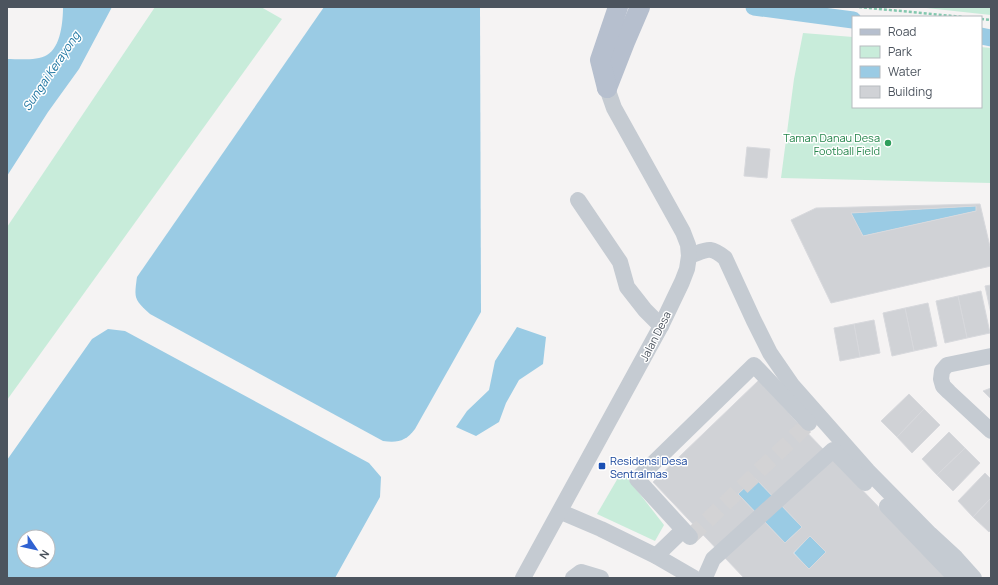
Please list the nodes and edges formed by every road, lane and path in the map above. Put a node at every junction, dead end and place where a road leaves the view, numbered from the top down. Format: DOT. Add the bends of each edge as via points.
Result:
graph roads {
  1 [pos="618,7"];
  2 [pos="640,7"];
  3 [pos="859,7"];
  4 [pos="953,16"];
  5 [pos="607,88"];
  6 [pos="578,200"];
  7 [pos="689,256"];
  8 [pos="661,326"];
  9 [pos="991,356"];
  10 [pos="809,423"];
  11 [pos="991,432"];
  12 [pos="561,512"];
  13 [pos="656,556"];
  14 [pos="704,577"];
  15 [pos="524,578"];
  16 [pos="573,578"];
  17 [pos="601,578"];
  18 [pos="956,578"];
  19 [pos="974,578"];
  1 -- 5 [label="main road, Jalan Desa" via="600,60"];
  2 -- 5 [label="main road"];
  3 -- 4 [label="path"];
  5 -- 7 [label="street, Jalan Desa" via="614,108 683,232"];
  6 -- 8 [label="street" via="620,262 627,287"];
  7 -- 8 [label="street, Jalan Desa" via="687,269"];
  7 -- 19 [label="street" via="710,249 725,258 770,353 792,385 868,471"];
  8 -- 12 [label="street, Jalan Desa"];
  9 -- 11 [label="street" via="947,365 942,371 941,380 949,392"];
  10 -- 13 [label="street" via="754,365 637,480 686,534"];
  12 -- 13 [label="street"];
  12 -- 15 [label="street, Jalan Desa"];
  13 -- 14 [label="street"];
  14 -- 18 [label="street" via="714,559 832,450"];
  16 -- 17 [label="street" via="581,572"];
}
